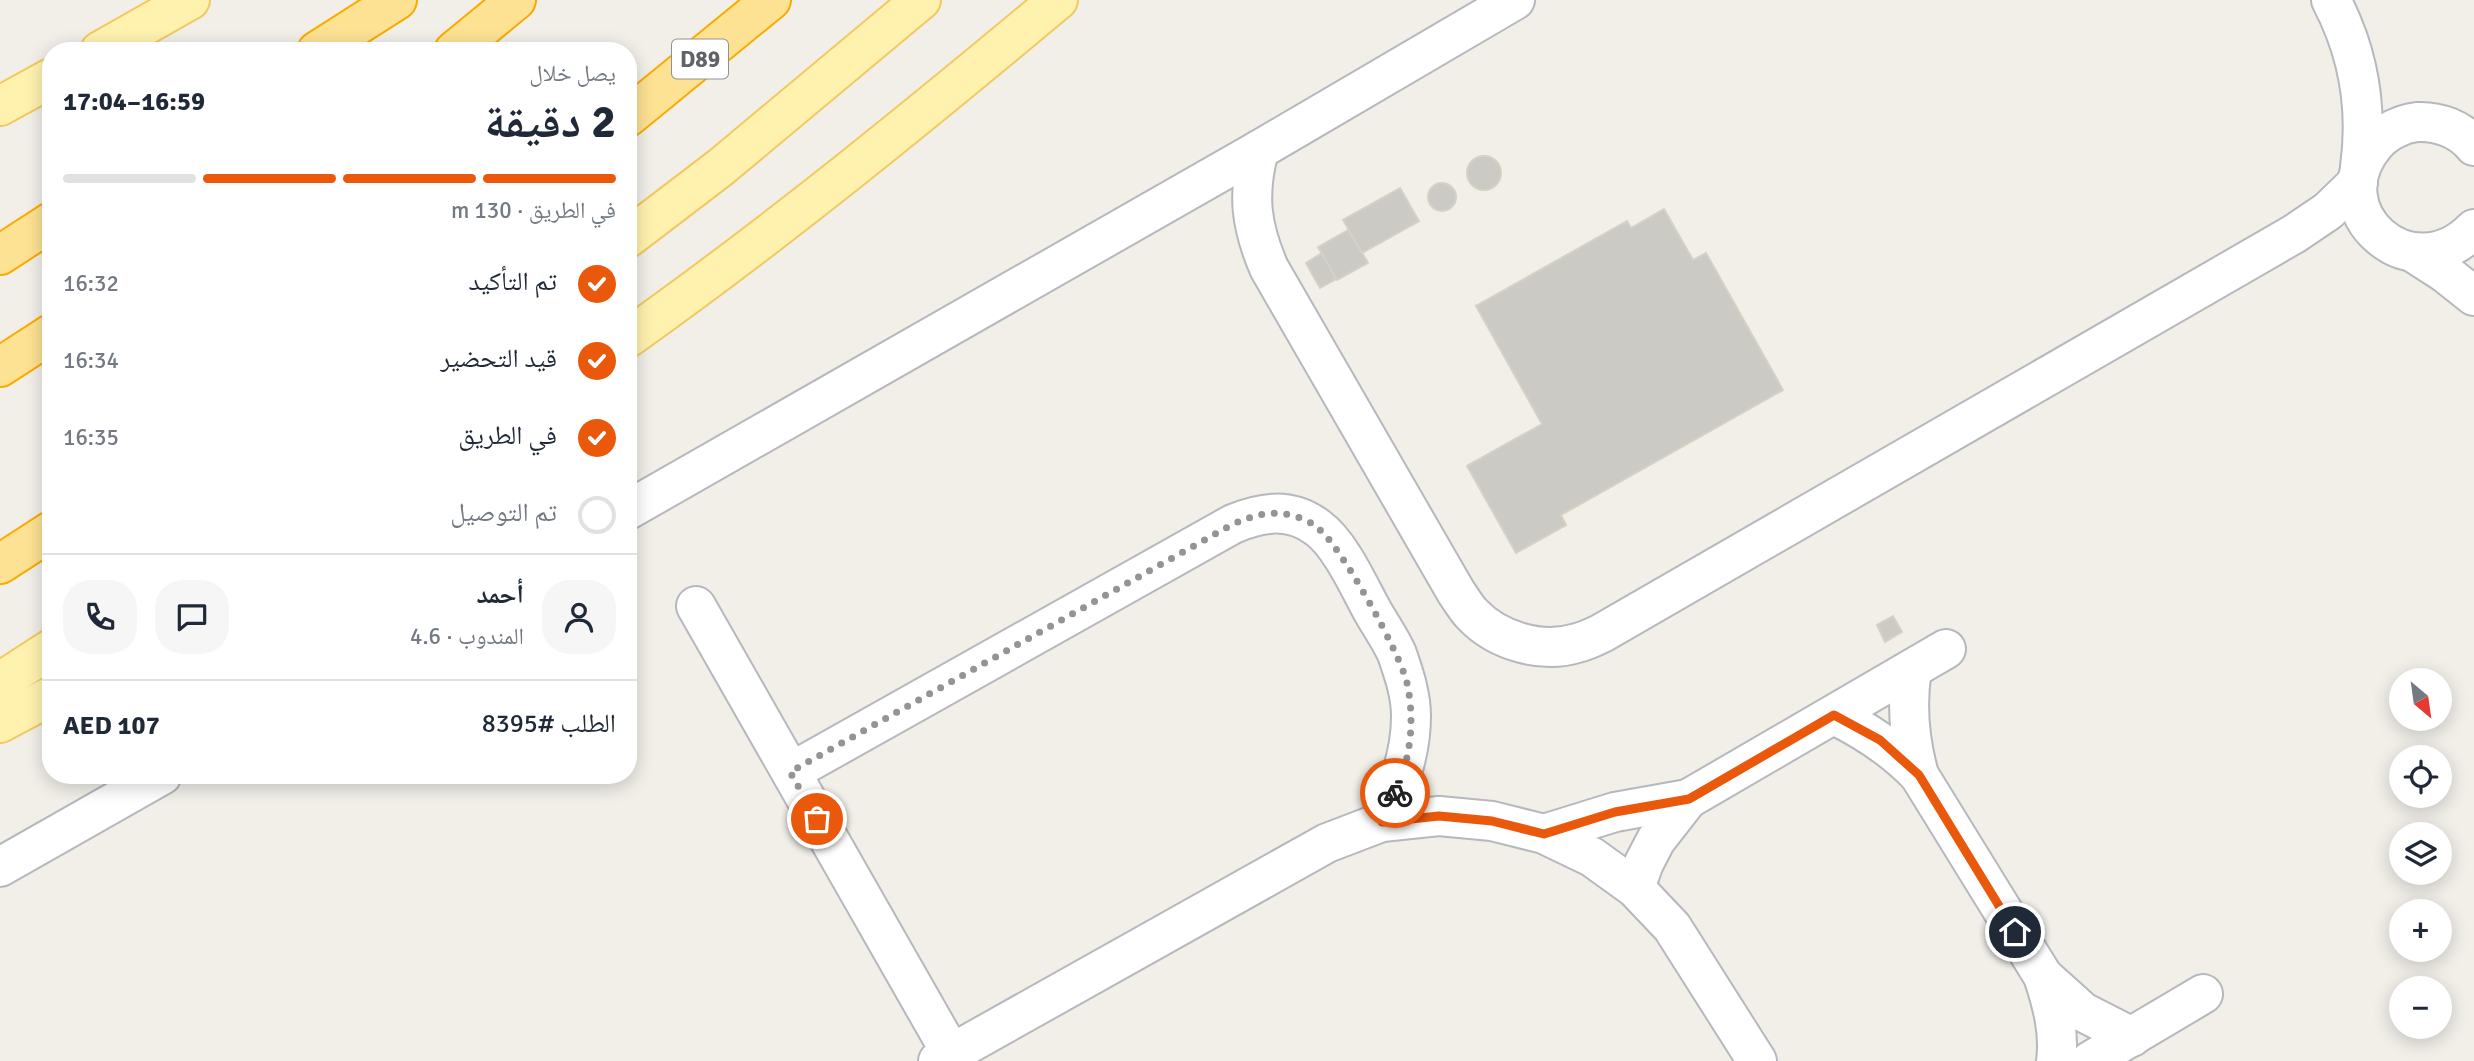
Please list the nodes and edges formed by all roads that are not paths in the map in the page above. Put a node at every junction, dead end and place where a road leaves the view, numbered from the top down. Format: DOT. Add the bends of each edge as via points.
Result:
graph roads {
  1 [pos="190,0"];
  2 [pos="397,0"];
  3 [pos="516,0"];
  4 [pos="771,0"];
  5 [pos="921,0"];
  6 [pos="1058,0"];
  7 [pos="1515,0"];
  8 [pos="2331,0"];
  9 [pos="116,42"];
  10 [pos="331,42"];
  11 [pos="465,42"];
  12 [pos="42,83"];
  13 [pos="0,106"];
  14 [pos="637,110"];
  15 [pos="2474,146"];
  16 [pos="1259,150"];
  17 [pos="2358,177"];
  18 [pos="42,228"];
  19 [pos="2474,229"];
  20 [pos="637,231"];
  21 [pos="2414,253"];
  22 [pos="0,254"];
  23 [pos="2474,296"];
  24 [pos="637,332"];
  25 [pos="42,340"];
  26 [pos="0,367"];
  27 [pos="637,505"];
  28 [pos="42,537"];
  29 [pos="0,564"];
  30 [pos="696,606"];
  31 [pos="1946,649"];
  32 [pos="42,655"];
  33 [pos="1912,669"];
  34 [pos="0,682"];
  35 [pos="42,701"];
  36 [pos="1834,715"];
  37 [pos="0,723"];
  38 [pos="790,772"];
  39 [pos="1919,775"];
  40 [pos="146,784"];
  41 [pos="1689,799"];
  42 [pos="1382,822"];
  43 [pos="1544,834"];
  44 [pos="0,867"];
  45 [pos="1635,888"];
  46 [pos="2043,976"];
  47 [pos="2203,994"];
  48 [pos="2132,1037"];
  49 [pos="944,1057"];
  50 [pos="1757,1061"];
  51 [pos="2056,1061"];
  52 [pos="2090,1061"];
  1 -- 9 [label="main road"];
  2 -- 10 [label="highway"];
  3 -- 11 [label="highway"];
  4 -- 14 [label="highway, D89"];
  5 -- 20 [label="main road"];
  6 -- 24 [label="main road" via="895,136"];
  7 -- 16 [label="street"];
  8 -- 17 [label="street" via="2358,72 2364,128"];
  12 -- 13 [label="main road"];
  15 -- 17 [label="street" via="2454,129 2416,122 2379,139 2366,154"];
  16 -- 17 [label="street" via="1253,174 1253,222 1269,268 1456,592 1472,615 1494,632 1520,643 1548,647 1576,644 1626,620 2303,228 2328,211"];
  16 -- 27 [label="street"];
  17 -- 21 [label="street" via="2366,221 2394,247"];
  18 -- 22 [label="highway"];
  19 -- 21 [label="street" via="2456,244"];
  21 -- 23 [label="street"];
  25 -- 26 [label="highway"];
  28 -- 29 [label="highway"];
  30 -- 38 [label="street"];
  31 -- 33 [label="street"];
  32 -- 34 [label="main road"];
  33 -- 36 [label="street"];
  33 -- 39 [label="street" via="1908,722"];
  35 -- 37 [label="main road"];
  36 -- 39 [label="street" via="1880,740"];
  36 -- 41 [label="street"];
  38 -- 42 [label="street" via="1233,524 1261,513 1291,515 1318,528 1338,551 1395,651 1406,681 1410,746"];
  38 -- 49 [label="street"];
  39 -- 46 [label="street"];
  40 -- 44 [label="street"];
  41 -- 43 [label="street" via="1615,812"];
  41 -- 45 [label="street" via="1656,840"];
  42 -- 43 [label="street" via="1439,816 1492,821"];
  42 -- 49 [label="street" via="1327,844"];
  43 -- 45 [label="street" via="1592,857"];
  45 -- 50 [label="street" via="1672,927"];
  46 -- 48 [label="street" via="2083,1012"];
  46 -- 51 [label="street" via="2056,1028"];
  47 -- 48 [label="street"];
  48 -- 52 [label="street"];
}
